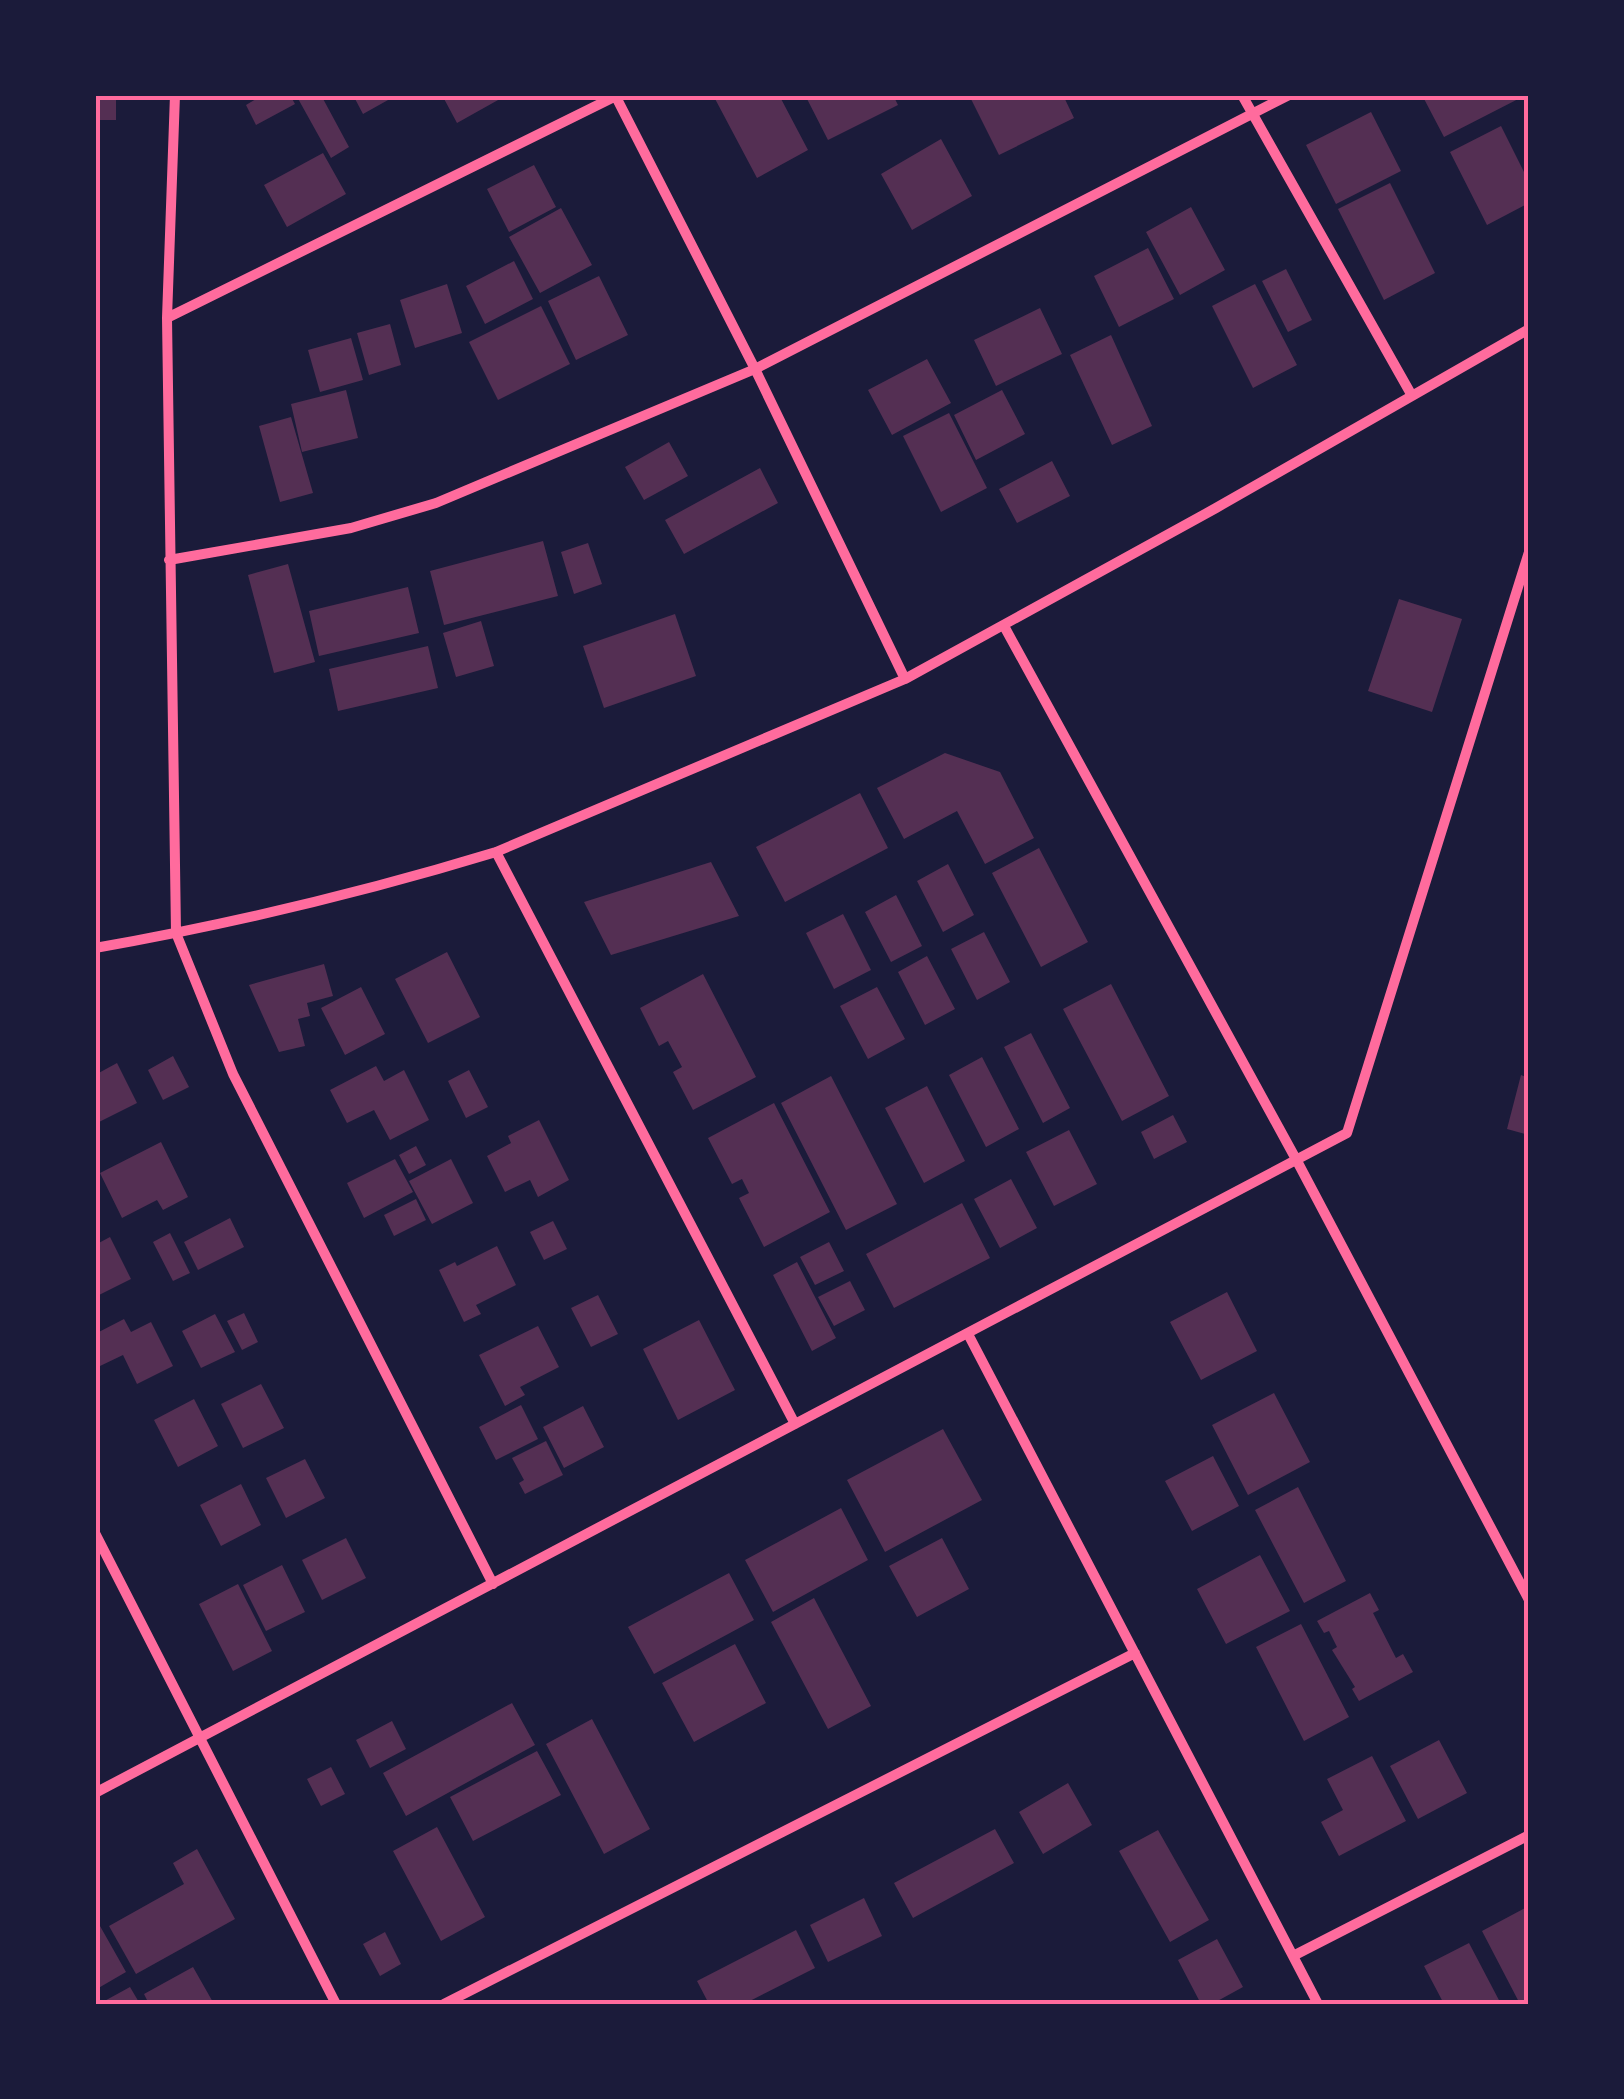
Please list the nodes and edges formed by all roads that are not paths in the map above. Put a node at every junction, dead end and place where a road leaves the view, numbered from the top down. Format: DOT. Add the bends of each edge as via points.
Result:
graph roads {
  1 [pos="174,95"];
  2 [pos="616,95"];
  3 [pos="1242,95"];
  4 [pos="1289,95"];
  5 [pos="1253,115"];
  6 [pos="167,318"];
  7 [pos="1529,329"];
  8 [pos="755,369"];
  9 [pos="1411,394"];
  10 [pos="1529,552"];
  11 [pos="169,560"];
  12 [pos="1004,626"];
  13 [pos="906,679"];
  14 [pos="496,852"];
  15 [pos="176,934"];
  16 [pos="95,948"];
  17 [pos="1297,1160"];
  18 [pos="968,1334"];
  19 [pos="795,1424"];
  20 [pos="95,1533"];
  21 [pos="493,1584"];
  22 [pos="1529,1600"];
  23 [pos="1135,1652"];
  24 [pos="198,1739"];
  25 [pos="95,1793"];
  26 [pos="1529,1835"];
  27 [pos="1293,1956"];
  28 [pos="336,2004"];
  29 [pos="444,2004"];
  30 [pos="1318,2004"];
  1 -- 6 [label="street"];
  2 -- 6 [label="street"];
  2 -- 8 [label="street"];
  3 -- 5 [label="street"];
  4 -- 5 [label="street"];
  5 -- 8 [label="street"];
  5 -- 9 [label="street"];
  6 -- 11 [label="street"];
  7 -- 9 [label="street"];
  8 -- 11 [label="street" via="436,504 351,528"];
  8 -- 13 [label="street"];
  9 -- 12 [label="street"];
  10 -- 17 [label="street" via="1347,1134"];
  11 -- 15 [label="street"];
  12 -- 13 [label="street"];
  12 -- 17 [label="street"];
  13 -- 14 [label="street"];
  14 -- 15 [label="street"];
  14 -- 19 [label="street"];
  15 -- 16 [label="street"];
  15 -- 21 [label="street" via="233,1074"];
  17 -- 18 [label="street"];
  17 -- 22 [label="street"];
  18 -- 19 [label="street"];
  18 -- 23 [label="street"];
  19 -- 21 [label="street"];
  20 -- 24 [label="street"];
  21 -- 24 [label="street"];
  23 -- 27 [label="street"];
  23 -- 29 [label="street"];
  24 -- 25 [label="street"];
  24 -- 28 [label="street"];
  26 -- 27 [label="street"];
  27 -- 30 [label="street"];
}
